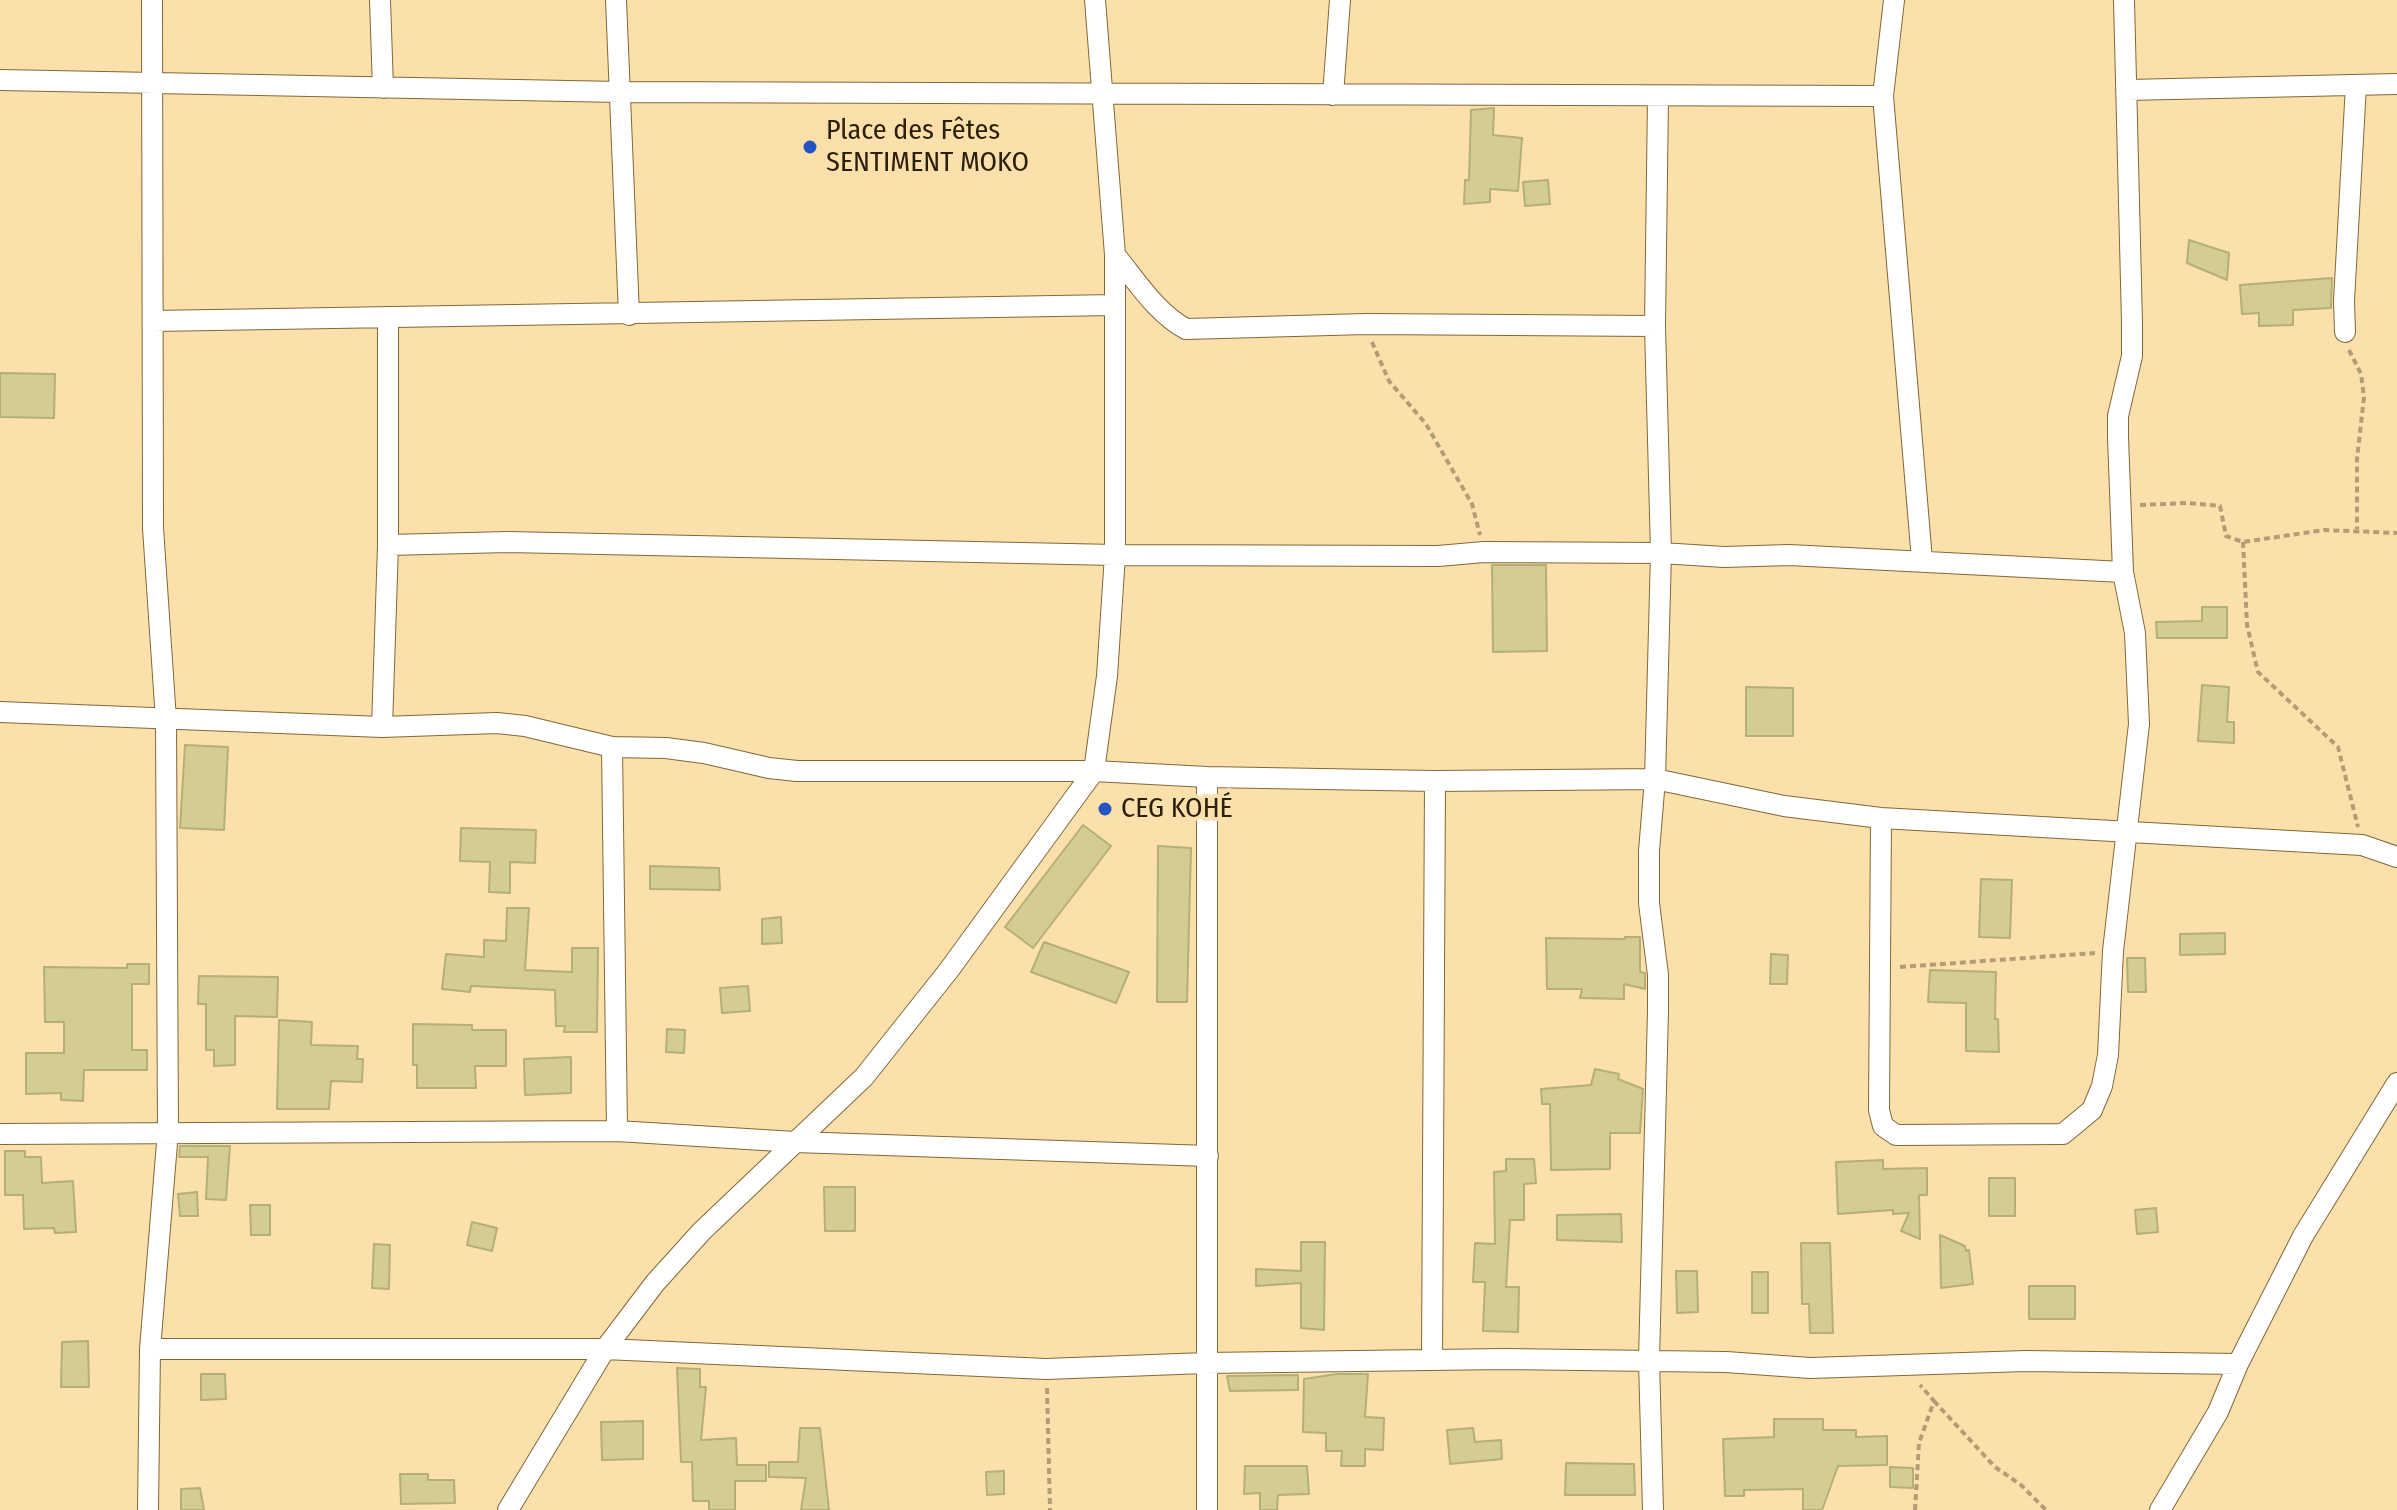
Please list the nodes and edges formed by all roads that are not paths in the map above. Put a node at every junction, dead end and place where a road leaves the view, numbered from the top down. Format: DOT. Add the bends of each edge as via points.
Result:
graph roads {
  1 [pos="152,0"];
  2 [pos="380,0"];
  3 [pos="616,0"];
  4 [pos="1095,0"];
  5 [pos="1340,0"];
  6 [pos="1894,0"];
  7 [pos="2124,0"];
  8 [pos="0,80"];
  9 [pos="151,84"];
  10 [pos="2397,84"];
  11 [pos="2356,85"];
  12 [pos="383,88"];
  13 [pos="2127,90"];
  14 [pos="620,92"];
  15 [pos="1101,92"];
  16 [pos="1333,95"];
  17 [pos="1883,96"];
  18 [pos="1658,97"];
  19 [pos="1115,255"];
  20 [pos="1115,305"];
  21 [pos="629,315"];
  22 [pos="388,317"];
  23 [pos="153,321"];
  24 [pos="1655,326"];
  25 [pos="2345,332"];
  26 [pos="388,545"];
  27 [pos="1661,553"];
  28 [pos="1115,555"];
  29 [pos="1922,560"];
  30 [pos="2123,572"];
  31 [pos="0,712"];
  32 [pos="166,720"];
  33 [pos="382,727"];
  34 [pos="612,747"];
  35 [pos="1094,771"];
  36 [pos="1207,777"];
  37 [pos="1655,779"];
  38 [pos="1435,781"];
  39 [pos="1881,818"];
  40 [pos="2127,831"];
  41 [pos="2397,857"];
  42 [pos="2397,1083"];
  43 [pos="168,1131"];
  44 [pos="617,1131"];
  45 [pos="0,1134"];
  46 [pos="795,1142"];
  47 [pos="1208,1156"];
  48 [pos="150,1349"];
  49 [pos="605,1349"];
  50 [pos="1432,1360"];
  51 [pos="1649,1360"];
  52 [pos="1205,1363"];
  53 [pos="2238,1364"];
  54 [pos="148,1510"];
  55 [pos="508,1510"];
  56 [pos="1207,1510"];
  57 [pos="1653,1510"];
  58 [pos="2160,1510"];
  1 -- 9 [label="street"];
  2 -- 12 [label="street"];
  3 -- 14 [label="street"];
  4 -- 15 [label="street"];
  5 -- 16 [label="street"];
  6 -- 17 [label="street"];
  7 -- 13 [label="street"];
  8 -- 9 [label="street"];
  9 -- 12 [label="street"];
  9 -- 23 [label="street"];
  10 -- 11 [label="street"];
  11 -- 13 [label="street"];
  11 -- 25 [label="street"];
  12 -- 14 [label="street"];
  13 -- 30 [label="street" via="2132,356 2118,416"];
  14 -- 15 [label="street"];
  14 -- 21 [label="street"];
  15 -- 16 [label="street"];
  15 -- 19 [label="street"];
  16 -- 18 [label="street"];
  17 -- 18 [label="street"];
  17 -- 29 [label="street"];
  18 -- 24 [label="street"];
  19 -- 20 [label="street"];
  19 -- 24 [label="street" via="1158,308 1186,329"];
  20 -- 21 [label="street"];
  20 -- 28 [label="street"];
  21 -- 22 [label="street"];
  22 -- 23 [label="street"];
  22 -- 26 [label="street"];
  23 -- 32 [label="street" via="153,528"];
  24 -- 27 [label="street"];
  26 -- 28 [label="street" via="508,542"];
  26 -- 33 [label="street"];
  27 -- 28 [label="street"];
  27 -- 29 [label="street"];
  27 -- 37 [label="street"];
  28 -- 35 [label="street"];
  29 -- 30 [label="street"];
  30 -- 40 [label="street" via="2135,633 2139,724"];
  31 -- 32 [label="street"];
  32 -- 33 [label="street"];
  32 -- 43 [label="street"];
  33 -- 34 [label="street" via="497,723"];
  34 -- 35 [label="street" via="666,748 797,771"];
  34 -- 44 [label="street"];
  35 -- 36 [label="street"];
  35 -- 46 [label="street" via="864,1077"];
  36 -- 38 [label="street"];
  36 -- 47 [label="street"];
  37 -- 38 [label="street"];
  37 -- 39 [label="street" via="1784,806"];
  37 -- 51 [label="street" via="1649,890 1658,1011"];
  38 -- 50 [label="street"];
  39 -- 40 [label="street"];
  39 -- 40 [label="street" via="1879,1110 1883,1126 1896,1135 2063,1134 2092,1110 2108,1055"];
  40 -- 41 [label="street" via="2362,845"];
  42 -- 53 [label="street" via="2303,1236"];
  43 -- 44 [label="street"];
  43 -- 45 [label="street"];
  43 -- 48 [label="street"];
  44 -- 46 [label="street"];
  46 -- 47 [label="street"];
  46 -- 49 [label="street" via="702,1231"];
  47 -- 52 [label="street"];
  48 -- 49 [label="street"];
  48 -- 54 [label="street"];
  49 -- 52 [label="street" via="1046,1369"];
  49 -- 55 [label="street"];
  50 -- 51 [label="street"];
  50 -- 52 [label="street"];
  51 -- 53 [label="street" via="1810,1368 2026,1361"];
  51 -- 57 [label="street"];
  52 -- 56 [label="street"];
  53 -- 58 [label="street" via="2218,1412"];
}
